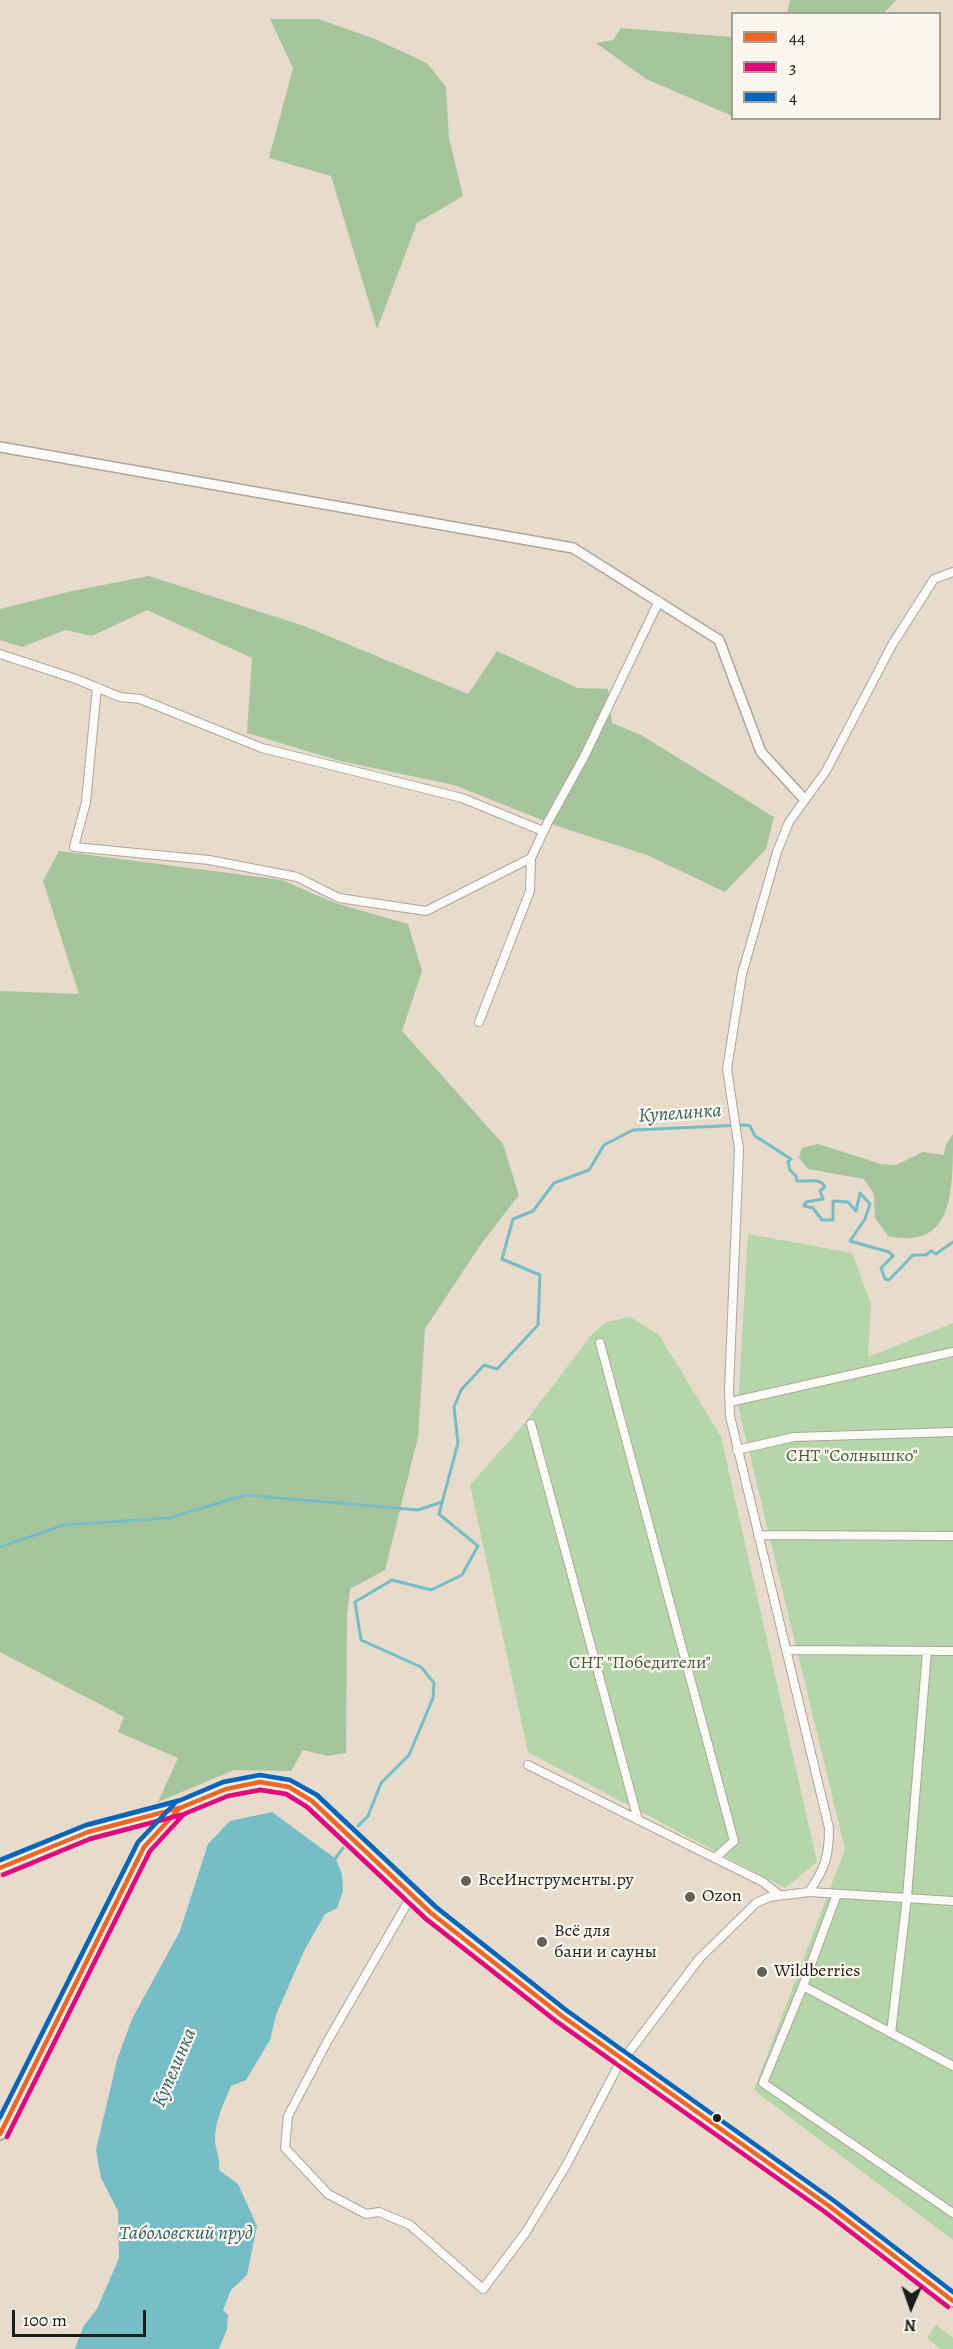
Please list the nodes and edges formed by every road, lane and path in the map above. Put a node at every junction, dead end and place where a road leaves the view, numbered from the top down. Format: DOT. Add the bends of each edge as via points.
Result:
graph roads {
  1 [pos="0,447"];
  2 [pos="953,572"];
  3 [pos="659,601"];
  4 [pos="0,654"];
  5 [pos="97,687"];
  6 [pos="804,799"];
  7 [pos="543,831"];
  8 [pos="531,858"];
  9 [pos="479,1022"];
  10 [pos="600,1343"];
  11 [pos="953,1352"];
  12 [pos="730,1402"];
  13 [pos="531,1424"];
  14 [pos="953,1432"];
  15 [pos="737,1450"];
  16 [pos="758,1534"];
  17 [pos="953,1536"];
  18 [pos="786,1650"];
  19 [pos="927,1651"];
  20 [pos="953,1651"];
  21 [pos="528,1765"];
  22 [pos="180,1808"];
  23 [pos="638,1820"];
  24 [pos="715,1858"];
  25 [pos="0,1868"];
  26 [pos="809,1892"];
  27 [pos="837,1894"];
  28 [pos="412,1895"];
  29 [pos="779,1895"];
  30 [pos="907,1897"];
  31 [pos="953,1901"];
  32 [pos="803,1986"];
  33 [pos="891,2033"];
  34 [pos="623,2060"];
  35 [pos="953,2066"];
  36 [pos="32,2076"];
  37 [pos="0,2119"];
  38 [pos="0,2134"];
  39 [pos="953,2213"];
  40 [pos="953,2301"];
  1 -- 3 [label="street" via="573,548"];
  2 -- 6 [label="street" via="934,579 892,645 826,771"];
  3 -- 6 [label="street" via="719,640 761,752"];
  3 -- 7 [label="street" via="584,757"];
  4 -- 5 [label="street"];
  5 -- 7 [label="street" via="120,697 140,699 262,748 462,798"];
  5 -- 8 [label="street" via="86,802 74,848 209,860 297,877 339,898 426,911"];
  6 -- 12 [label="street" via="777,852 742,974 727,1069 738,1135"];
  7 -- 8 [label="street"];
  8 -- 9 [label="street" via="530,891"];
  10 -- 24 [label="street" via="734,1840"];
  11 -- 12 [label="street"];
  12 -- 15 [label="street"];
  13 -- 23 [label="street"];
  14 -- 15 [label="street" via="794,1437"];
  15 -- 16 [label="street"];
  16 -- 17 [label="street"];
  16 -- 18 [label="street"];
  18 -- 19 [label="street"];
  18 -- 26 [label="street" via="829,1828 825,1868"];
  19 -- 20 [label="street"];
  19 -- 30 [label="street"];
  21 -- 23 [label="street"];
  22 -- 25 [label="street" via="88,1832"];
  22 -- 28 [label="main road" via="226,1789 260,1782 289,1787 312,1801"];
  22 -- 36 [label="main road" via="144,1847"];
  23 -- 24 [label="street"];
  24 -- 29 [label="street" via="763,1882"];
  26 -- 27 [label="street"];
  26 -- 29 [label="street"];
  27 -- 30 [label="street"];
  27 -- 32 [label="street"];
  28 -- 34 [label="main road"];
  28 -- 34 [label="street" via="288,2116 285,2148 328,2193 366,2214 379,2212 410,2225 483,2289 526,2232"];
  29 -- 34 [label="street" via="756,1902 721,1935 666,2000"];
  30 -- 31 [label="street"];
  30 -- 33 [label="street"];
  32 -- 33 [label="street"];
  32 -- 39 [label="street" via="763,2083"];
  33 -- 35 [label="street"];
  34 -- 40 [label="main road" via="829,2206"];
  36 -- 37 [label="main road"];
  36 -- 38 [label="main road"];
}
